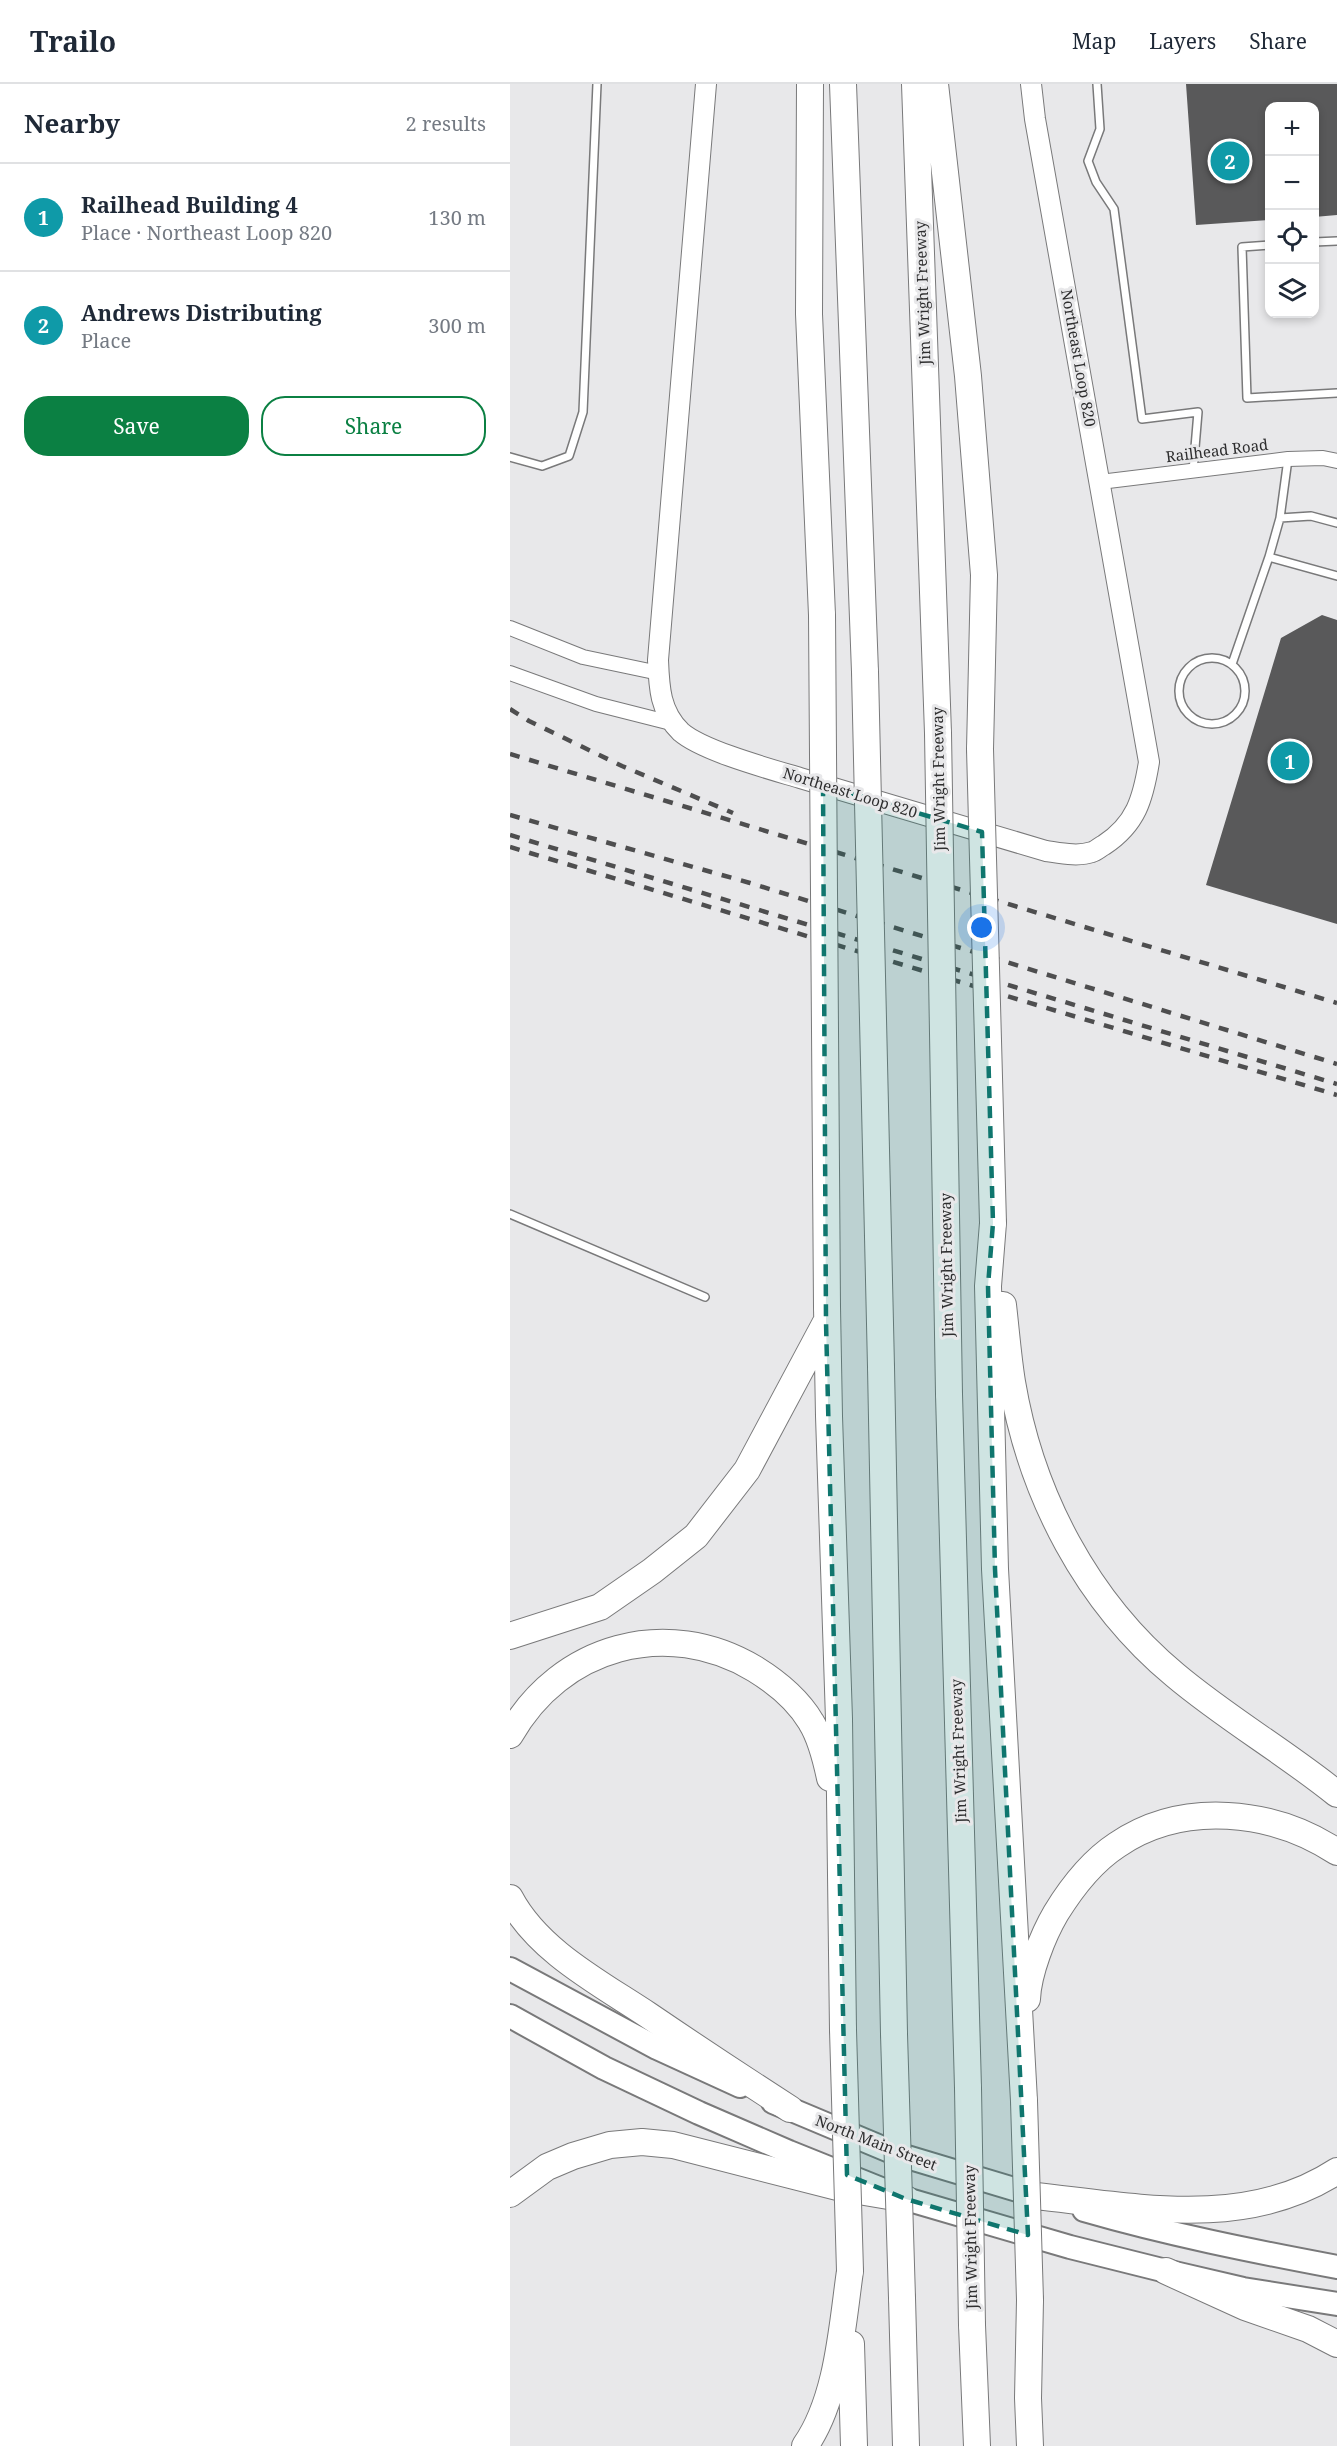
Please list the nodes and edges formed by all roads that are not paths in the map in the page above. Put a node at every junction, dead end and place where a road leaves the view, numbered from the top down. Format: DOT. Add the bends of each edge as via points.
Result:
graph roads {
  1 [pos="597,84"];
  2 [pos="706,84"];
  3 [pos="810,84"];
  4 [pos="843,84"];
  5 [pos="915,84"];
  6 [pos="935,84"];
  7 [pos="1031,84"];
  8 [pos="1097,84"];
  9 [pos="1337,241"];
  10 [pos="1319,242"];
  11 [pos="1265,245"];
  12 [pos="1337,393"];
  13 [pos="510,457"];
  14 [pos="1288,459"];
  15 [pos="1337,461"];
  16 [pos="1193,471"];
  17 [pos="1100,482"];
  18 [pos="1280,518"];
  19 [pos="1337,524"];
  20 [pos="1269,557"];
  21 [pos="1337,576"];
  22 [pos="510,628"];
  23 [pos="1232,664"];
  24 [pos="658,672"];
  25 [pos="510,673"];
  26 [pos="675,724"];
  27 [pos="510,1214"];
  28 [pos="993,1223"];
  29 [pos="705,1297"];
  30 [pos="827,1314"];
  31 [pos="510,1636"];
  32 [pos="510,1735"];
  33 [pos="1337,1794"];
  34 [pos="840,1840"];
  35 [pos="1337,1852"];
  36 [pos="510,1898"];
  37 [pos="510,1969"];
  38 [pos="510,2016"];
  39 [pos="1024,2101"];
  40 [pos="790,2109"];
  41 [pos="1337,2171"];
  42 [pos="510,2194"];
  43 [pos="1036,2196"];
  44 [pos="906,2199"];
  45 [pos="1337,2267"];
  46 [pos="850,2271"];
  47 [pos="1166,2271"];
  48 [pos="1337,2304"];
  49 [pos="1337,2344"];
  50 [pos="805,2446"];
  51 [pos="854,2446"];
  52 [pos="906,2446"];
  53 [pos="977,2446"];
  54 [pos="1031,2446"];
  1 -- 13 [label="lane" via="583,412 569,456 542,466"];
  2 -- 24 [label="street, Northeast Loop 820"];
  3 -- 30 [label="highway, bridge" via="809,314 822,615"];
  4 -- 52 [label="highway, bridge" via="865,672"];
  5 -- 53 [label="highway, Jim Wright Freeway, bridge" via="938,733 949,1394"];
  6 -- 28 [label="highway, bridge" via="968,376 984,575 980,749"];
  7 -- 17 [label="street, Northeast Loop 820"];
  8 -- 16 [label="lane" via="1100,129 1088,161 1114,209 1142,419 1198,412"];
  9 -- 10 [label="lane"];
  11 -- 12 [label="lane" via="1242,247 1247,398"];
  14 -- 15 [label="street, Railhead Road"];
  14 -- 16 [label="street, Railhead Road"];
  14 -- 18 [label="lane"];
  16 -- 17 [label="street, Railhead Road"];
  17 -- 26 [label="street, Northeast Loop 820" via="1149,762 1144,791 1134,814 1120,834 1092,852 1072,855 1046,851 770,769 698,743"];
  18 -- 19 [label="lane" via="1311,516"];
  18 -- 20 [label="lane"];
  20 -- 21 [label="lane"];
  20 -- 23 [label="lane"];
  22 -- 24 [label="street" via="583,657"];
  23 -- 23 [label="lane" via="1211,657 1190,665 1179,684 1179,696 1190,715 1209,724 1230,719 1238,711 1245,692 1244,681"];
  24 -- 26 [label="street, Northeast Loop 820" via="658,691"];
  25 -- 26 [label="street" via="596,704"];
  27 -- 29 [label="lane"];
  28 -- 33 [label="highway" via="1012,1383 1027,1445 1047,1502 1077,1560 1130,1633 1176,1676"];
  28 -- 39 [label="highway" via="988,1286 995,1569"];
  30 -- 31 [label="highway" via="747,1470 696,1536 600,1607"];
  30 -- 34 [label="highway"];
  32 -- 34 [label="highway" via="538,1695 590,1658 623,1646 661,1642 718,1651 767,1677 793,1698 812,1722 826,1757"];
  34 -- 46 [label="highway, bridge"];
  35 -- 39 [label="highway" via="1314,1837 1271,1822 1216,1815 1166,1823 1117,1845 1069,1891 1048,1926 1037,1956 1027,1994"];
  36 -- 40 [label="highway" via="534,1931 577,1967"];
  37 -- 40 [label="main road, North Main Street" via="657,2048"];
  38 -- 44 [label="main road" via="678,2103"];
  39 -- 54 [label="highway, bridge"];
  40 -- 43 [label="main road, North Main Street" via="897,2154"];
  41 -- 43 [label="highway" via="1289,2197 1256,2205 1169,2210"];
  42 -- 44 [label="highway" via="547,2167 573,2156 610,2145 642,2142 672,2145 841,2188"];
  43 -- 45 [label="main road, North Main Street" via="1134,2224"];
  44 -- 47 [label="main road"];
  46 -- 50 [label="highway" via="835,2369 824,2408"];
  46 -- 51 [label="highway"];
  47 -- 48 [label="main road" via="1243,2289"];
  47 -- 49 [label="highway"];
}
